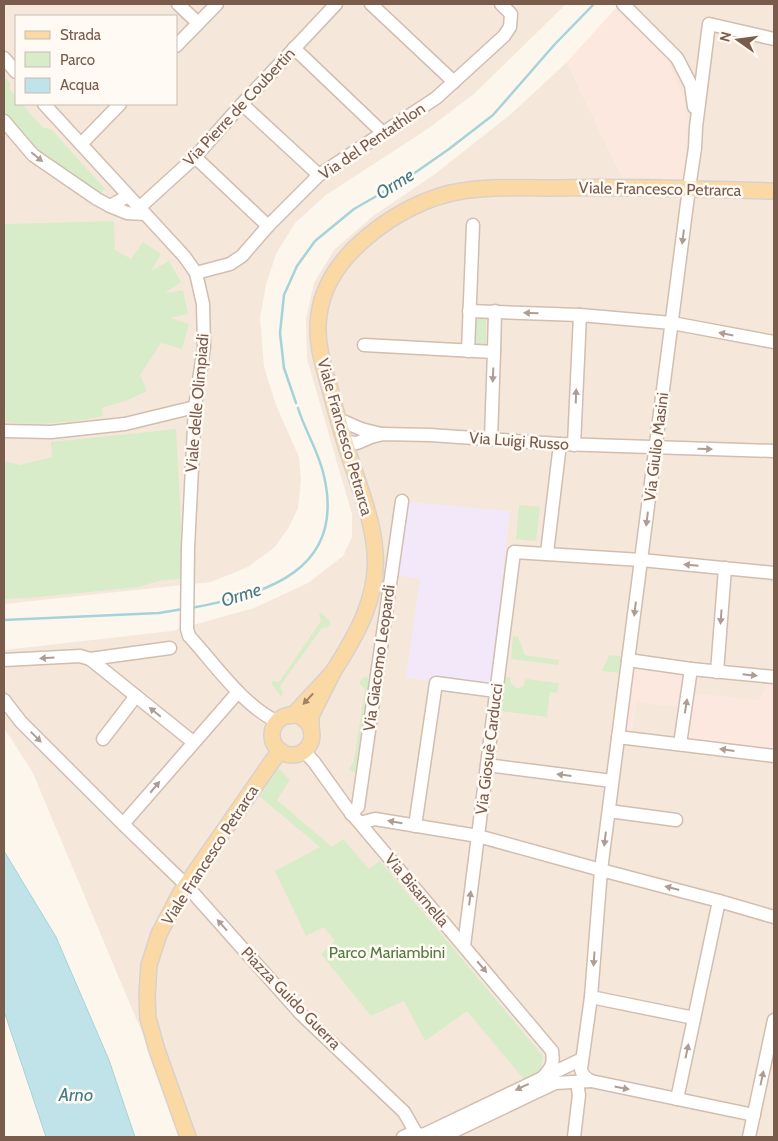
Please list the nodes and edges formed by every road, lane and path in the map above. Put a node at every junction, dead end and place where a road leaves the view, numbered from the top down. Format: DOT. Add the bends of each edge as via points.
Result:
graph roads {
  1 [pos="178,4"];
  2 [pos="217,4"];
  3 [pos="336,4"];
  4 [pos="371,4"];
  5 [pos="501,4"];
  6 [pos="627,8"];
  7 [pos="198,23"];
  8 [pos="774,39"];
  9 [pos="178,44"];
  10 [pos="294,48"];
  11 [pos="4,58"];
  12 [pos="15,71"];
  13 [pos="454,82"];
  14 [pos="242,104"];
  15 [pos="45,105"];
  16 [pos="119,105"];
  17 [pos="4,121"];
  18 [pos="696,127"];
  19 [pos="383,133"];
  20 [pos="81,144"];
  21 [pos="195,157"];
  22 [pos="319,175"];
  23 [pos="689,188"];
  24 [pos="774,191"];
  25 [pos="128,196"];
  26 [pos="110,206"];
  27 [pos="142,211"];
  28 [pos="473,225"];
  29 [pos="268,226"];
  30 [pos="196,273"];
  31 [pos="469,310"];
  32 [pos="495,311"];
  33 [pos="580,315"];
  34 [pos="672,323"];
  35 [pos="774,342"];
  36 [pos="364,344"];
  37 [pos="468,352"];
  38 [pos="494,352"];
  39 [pos="195,407"];
  40 [pos="4,431"];
  41 [pos="341,431"];
  42 [pos="362,435"];
  43 [pos="491,438"];
  44 [pos="560,444"];
  45 [pos="574,445"];
  46 [pos="656,447"];
  47 [pos="774,451"];
  48 [pos="351,461"];
  49 [pos="402,501"];
  50 [pos="547,553"];
  51 [pos="641,560"];
  52 [pos="725,568"];
  53 [pos="774,573"];
  54 [pos="170,648"];
  55 [pos="90,659"];
  56 [pos="4,660"];
  57 [pos="628,660"];
  58 [pos="691,669"];
  59 [pos="333,672"];
  60 [pos="717,672"];
  61 [pos="774,678"];
  62 [pos="238,692"];
  63 [pos="496,694"];
  64 [pos="136,696"];
  65 [pos="4,700"];
  66 [pos="283,719"];
  67 [pos="312,731"];
  68 [pos="618,737"];
  69 [pos="103,740"];
  70 [pos="193,742"];
  71 [pos="680,744"];
  72 [pos="281,751"];
  73 [pos="304,751"];
  74 [pos="774,756"];
  75 [pos="487,765"];
  76 [pos="612,781"];
  77 [pos="609,811"];
  78 [pos="351,814"];
  79 [pos="676,820"];
  80 [pos="360,823"];
  81 [pos="123,824"];
  82 [pos="416,826"];
  83 [pos="478,836"];
  84 [pos="601,870"];
  85 [pos="186,885"];
  86 [pos="719,901"];
  87 [pos="774,917"];
  88 [pos="464,946"];
  89 [pos="591,997"];
  90 [pos="694,1018"];
  91 [pos="774,1020"];
  92 [pos="772,1042"];
  93 [pos="581,1064"];
  94 [pos="543,1077"];
  95 [pos="591,1081"];
  96 [pos="577,1082"];
  97 [pos="677,1099"];
  98 [pos="754,1115"];
  99 [pos="421,1135"];
  100 [pos="188,1137"];
  101 [pos="403,1137"];
  102 [pos="442,1137"];
  103 [pos="574,1137"];
  104 [pos="749,1137"];
  1 -- 7 [label="street"];
  2 -- 7 [label="street"];
  3 -- 10 [label="street, Via Pierre de Coubertin"];
  4 -- 13 [label="street"];
  5 -- 13 [label="street, Via del Pentathlon" via="512,14 510,27"];
  6 -- 18 [label="street" via="677,58 684,70 691,85"];
  7 -- 9 [label="street"];
  8 -- 18 [label="street, Via Giulio Masini" via="709,24"];
  10 -- 14 [label="street, Via Pierre de Coubertin"];
  10 -- 19 [label="street"];
  11 -- 12 [label="street"];
  13 -- 19 [label="street, Via del Pentathlon"];
  14 -- 21 [label="street, Via Pierre de Coubertin"];
  14 -- 22 [label="street"];
  15 -- 20 [label="street, Viale delle Olimpiadi"];
  16 -- 20 [label="street"];
  17 -- 26 [label="street, one-way" via="32,155"];
  18 -- 23 [label="street, Via Giulio Masini"];
  19 -- 22 [label="street, Via del Pentathlon"];
  20 -- 25 [label="street, Viale delle Olimpiadi"];
  21 -- 27 [label="street, Via Pierre de Coubertin"];
  21 -- 29 [label="street"];
  22 -- 29 [label="street, Via del Pentathlon"];
  23 -- 24 [label="main road, Viale Francesco Petrarca"];
  23 -- 34 [label="street, Via Giulio Masini, one-way"];
  23 -- 41 [label="main road, Viale Francesco Petrarca" via="460,191 432,198 379,226 343,259 325,292 319,315 321,358"];
  25 -- 26 [label="street"];
  25 -- 27 [label="street, Viale delle Olimpiadi"];
  26 -- 27 [label="street" via="127,214"];
  27 -- 30 [label="street, Viale delle Olimpiadi"];
  28 -- 31 [label="street"];
  29 -- 30 [label="street, Via del Pentathlon" via="242,256 230,264"];
  30 -- 39 [label="street, Viale delle Olimpiadi" via="203,304 204,347"];
  31 -- 32 [label="street"];
  31 -- 37 [label="street"];
  33 -- 32 [label="street, one-way"];
  32 -- 38 [label="street"];
  33 -- 34 [label="street"];
  45 -- 33 [label="street, one-way"];
  35 -- 34 [label="street, one-way"];
  34 -- 46 [label="street, Via Giulio Masini"];
  36 -- 37 [label="street"];
  37 -- 38 [label="street"];
  38 -- 43 [label="street, one-way"];
  39 -- 40 [label="street" via="125,424 51,432"];
  39 -- 62 [label="street, Viale delle Olimpiadi" via="187,629 189,636"];
  41 -- 42 [label="street"];
  41 -- 42 [label="street, Via Luigi Russo" via="357,443"];
  41 -- 48 [label="main road, Viale Francesco Petrarca"];
  42 -- 43 [label="street, Via Luigi Russo" via="430,434"];
  42 -- 48 [label="street"];
  43 -- 44 [label="street, Via Luigi Russo"];
  44 -- 45 [label="street, Via Luigi Russo"];
  44 -- 50 [label="street"];
  45 -- 46 [label="street, Via Luigi Russo"];
  46 -- 47 [label="street, Via Luigi Russo, one-way"];
  46 -- 51 [label="street, Via Giulio Masini, one-way"];
  48 -- 59 [label="main road, Viale Francesco Petrarca" via="369,516 375,572 365,615"];
  49 -- 78 [label="street, Via Giacomo Leopardi" via="358,807"];
  50 -- 51 [label="street"];
  50 -- 63 [label="street, Via Giosuè Carducci" via="514,552"];
  52 -- 51 [label="street, one-way"];
  51 -- 57 [label="street, Via Giulio Masini, one-way"];
  52 -- 53 [label="street"];
  52 -- 60 [label="street, one-way"];
  54 -- 55 [label="street"];
  55 -- 56 [label="street, one-way" via="80,656"];
  55 -- 64 [label="street"];
  57 -- 58 [label="street"];
  57 -- 68 [label="street, Via Giulio Masini"];
  58 -- 60 [label="street"];
  71 -- 58 [label="street, one-way"];
  59 -- 66 [label="main road, Viale Francesco Petrarca, one-way" via="296,712"];
  59 -- 67 [label="main road, Viale Francesco Petrarca" via="311,716"];
  60 -- 61 [label="street, one-way"];
  62 -- 66 [label="street, Viale delle Olimpiadi" via="265,716"];
  62 -- 70 [label="street"];
  63 -- 75 [label="street, Via Giosuè Carducci"];
  63 -- 82 [label="street" via="436,683"];
  64 -- 69 [label="street"];
  70 -- 64 [label="street, one-way"];
  65 -- 81 [label="street, Piazza Guido Guerra, one-way" via="21,722"];
  66 -- 67 [label="main road" via="302,718"];
  66 -- 72 [label="main road" via="274,730 273,738"];
  67 -- 73 [label="main road, Viale Francesco Petrarca" via="310,743"];
  68 -- 71 [label="street"];
  68 -- 76 [label="street, Via Giulio Masini"];
  81 -- 70 [label="street, one-way"];
  74 -- 71 [label="street, one-way"];
  72 -- 73 [label="main road" via="290,755"];
  72 -- 85 [label="main road, Viale Francesco Petrarca"];
  73 -- 78 [label="street, Via Bisarnella"];
  76 -- 75 [label="street, one-way"];
  75 -- 83 [label="street, Via Giosuè Carducci"];
  76 -- 77 [label="street, Via Giulio Masini"];
  77 -- 79 [label="street"];
  77 -- 84 [label="street, Via Giulio Masini, one-way"];
  78 -- 80 [label="street, Via Bisarnella"];
  82 -- 80 [label="street, one-way" via="375,819"];
  80 -- 88 [label="street, Via Bisarnella"];
  81 -- 85 [label="street, Piazza Guido Guerra"];
  82 -- 83 [label="street"];
  83 -- 84 [label="street"];
  88 -- 83 [label="street, Via Giosuè Carducci, one-way"];
  86 -- 84 [label="street, one-way"];
  84 -- 89 [label="street, Via Giulio Masini, one-way"];
  99 -- 85 [label="street, Piazza Guido Guerra, one-way" via="404,1112 301,1014"];
  85 -- 100 [label="main road, Viale Francesco Petrarca" via="158,934 149,965 147,997 148,1018 157,1050"];
  86 -- 87 [label="street"];
  86 -- 90 [label="street"];
  88 -- 94 [label="street, Via Bisarnella, one-way" via="552,1051 554,1062"];
  89 -- 90 [label="street"];
  89 -- 93 [label="street, Via Giulio Masini"];
  97 -- 90 [label="street, one-way"];
  91 -- 92 [label="street"];
  98 -- 92 [label="street, one-way"];
  93 -- 94 [label="street"];
  93 -- 95 [label="street" via="584,1076"];
  94 -- 99 [label="street, one-way"];
  95 -- 96 [label="street"];
  95 -- 97 [label="street, one-way"];
  96 -- 102 [label="street" via="556,1082"];
  96 -- 103 [label="street" via="579,1095"];
  97 -- 98 [label="street"];
  98 -- 104 [label="street"];
  99 -- 101 [label="street" via="407,1134"];
}
